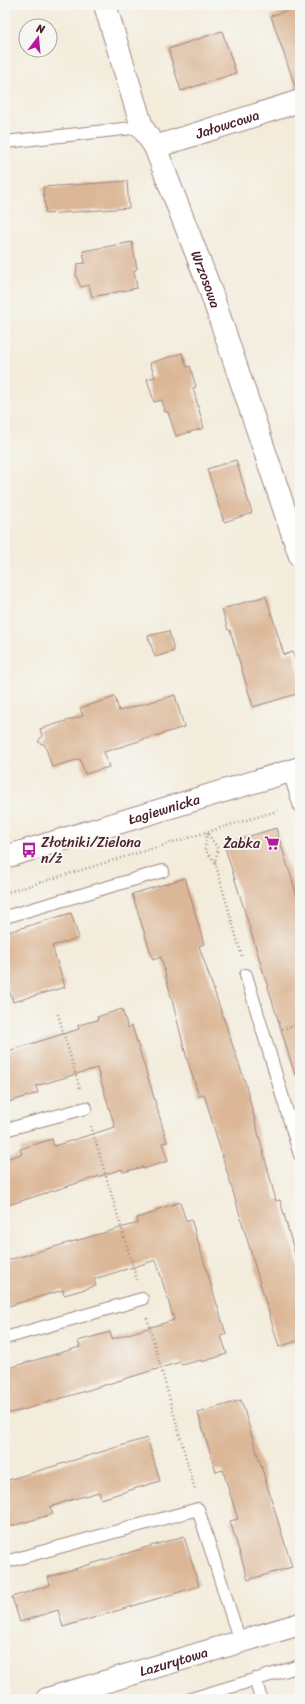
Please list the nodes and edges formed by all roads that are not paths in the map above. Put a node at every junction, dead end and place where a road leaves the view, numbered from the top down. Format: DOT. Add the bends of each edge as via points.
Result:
graph roads {
  1 [pos="105,5"];
  2 [pos="300,101"];
  3 [pos="142,128"];
  4 [pos="5,142"];
  5 [pos="155,147"];
  6 [pos="300,556"];
  7 [pos="295,770"];
  8 [pos="300,806"];
  9 [pos="5,857"];
  10 [pos="163,871"];
  11 [pos="5,917"];
  12 [pos="246,975"];
  13 [pos="86,1108"];
  14 [pos="5,1130"];
  15 [pos="300,1155"];
  16 [pos="142,1299"];
  17 [pos="5,1338"];
  18 [pos="5,1562"];
  19 [pos="300,1624"];
  20 [pos="240,1642"];
  21 [pos="300,1666"];
  22 [pos="255,1680"];
  23 [pos="47,1699"];
  24 [pos="191,1699"];
  25 [pos="261,1699"];
  1 -- 3 [label="street, Wrzosowa"];
  2 -- 5 [label="street, Jałowcowa"];
  3 -- 4 [label="lane"];
  3 -- 5 [label="street, Wrzosowa"];
  5 -- 6 [label="street, Wrzosowa" via="209,286"];
  7 -- 8 [label="lane"];
  7 -- 9 [label="street, Łagiewnicka"];
  10 -- 11 [label="lane"];
  12 -- 15 [label="lane"];
  13 -- 14 [label="lane"];
  16 -- 17 [label="lane"];
  18 -- 20 [label="lane" via="198,1508"];
  19 -- 20 [label="street, Lazurytowa"];
  20 -- 23 [label="street, Lazurytowa"];
  21 -- 22 [label="lane"];
  22 -- 24 [label="lane"];
  22 -- 25 [label="lane"];
}
